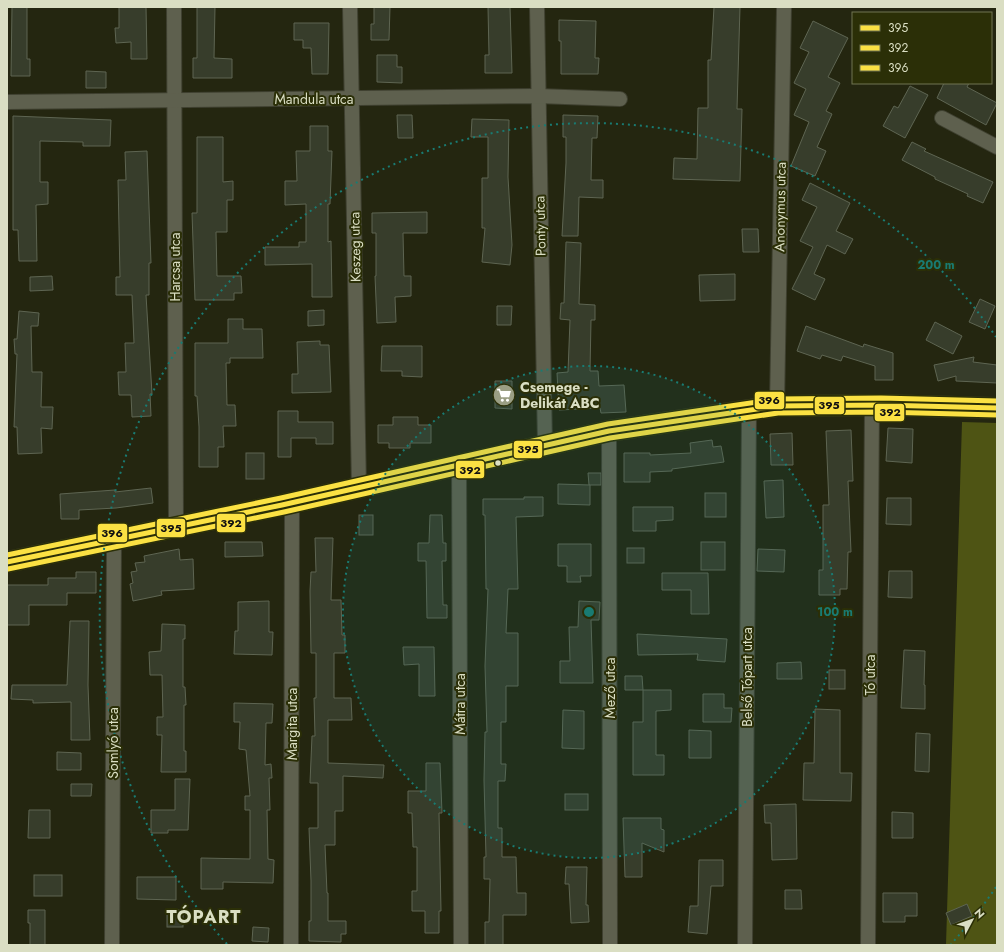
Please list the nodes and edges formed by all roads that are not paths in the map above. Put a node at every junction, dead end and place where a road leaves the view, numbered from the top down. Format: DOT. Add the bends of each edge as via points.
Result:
graph roads {
  1 [pos="174,7"];
  2 [pos="350,7"];
  3 [pos="537,7"];
  4 [pos="784,7"];
  5 [pos="538,96"];
  6 [pos="620,98"];
  7 [pos="174,99"];
  8 [pos="352,99"];
  9 [pos="7,102"];
  10 [pos="942,118"];
  11 [pos="997,147"];
  12 [pos="872,405"];
  13 [pos="776,406"];
  14 [pos="997,408"];
  15 [pos="750,410"];
  16 [pos="610,431"];
  17 [pos="545,445"];
  18 [pos="459,464"];
  19 [pos="359,488"];
  20 [pos="292,503"];
  21 [pos="176,528"];
  22 [pos="114,541"];
  23 [pos="7,562"];
  24 [pos="112,945"];
  25 [pos="291,945"];
  26 [pos="461,945"];
  27 [pos="610,945"];
  28 [pos="745,945"];
  29 [pos="868,945"];
  1 -- 7 [label="street, Harcsa utca"];
  2 -- 8 [label="street, Keszeg utca"];
  3 -- 5 [label="street, Ponty utca"];
  4 -- 13 [label="street, Anonymus utca"];
  5 -- 6 [label="street, Mandula utca"];
  5 -- 8 [label="street, Mandula utca"];
  5 -- 17 [label="street, Ponty utca"];
  7 -- 8 [label="street, Mandula utca"];
  7 -- 9 [label="street, Mandula utca"];
  7 -- 21 [label="street, Harcsa utca"];
  8 -- 19 [label="street, Keszeg utca"];
  10 -- 11 [label="street"];
  12 -- 13 [label="street"];
  12 -- 14 [label="street"];
  12 -- 29 [label="street, Tó utca"];
  13 -- 15 [label="street"];
  15 -- 16 [label="street"];
  15 -- 28 [label="street, Belső Tópart utca"];
  16 -- 17 [label="street"];
  16 -- 27 [label="street, Mező utca"];
  17 -- 18 [label="street"];
  18 -- 19 [label="street"];
  18 -- 26 [label="street, Mátra utca"];
  19 -- 20 [label="street"];
  20 -- 21 [label="street"];
  20 -- 25 [label="street, Margita utca"];
  21 -- 22 [label="street"];
  22 -- 23 [label="street"];
  22 -- 24 [label="street, Somlyó utca"];
}
